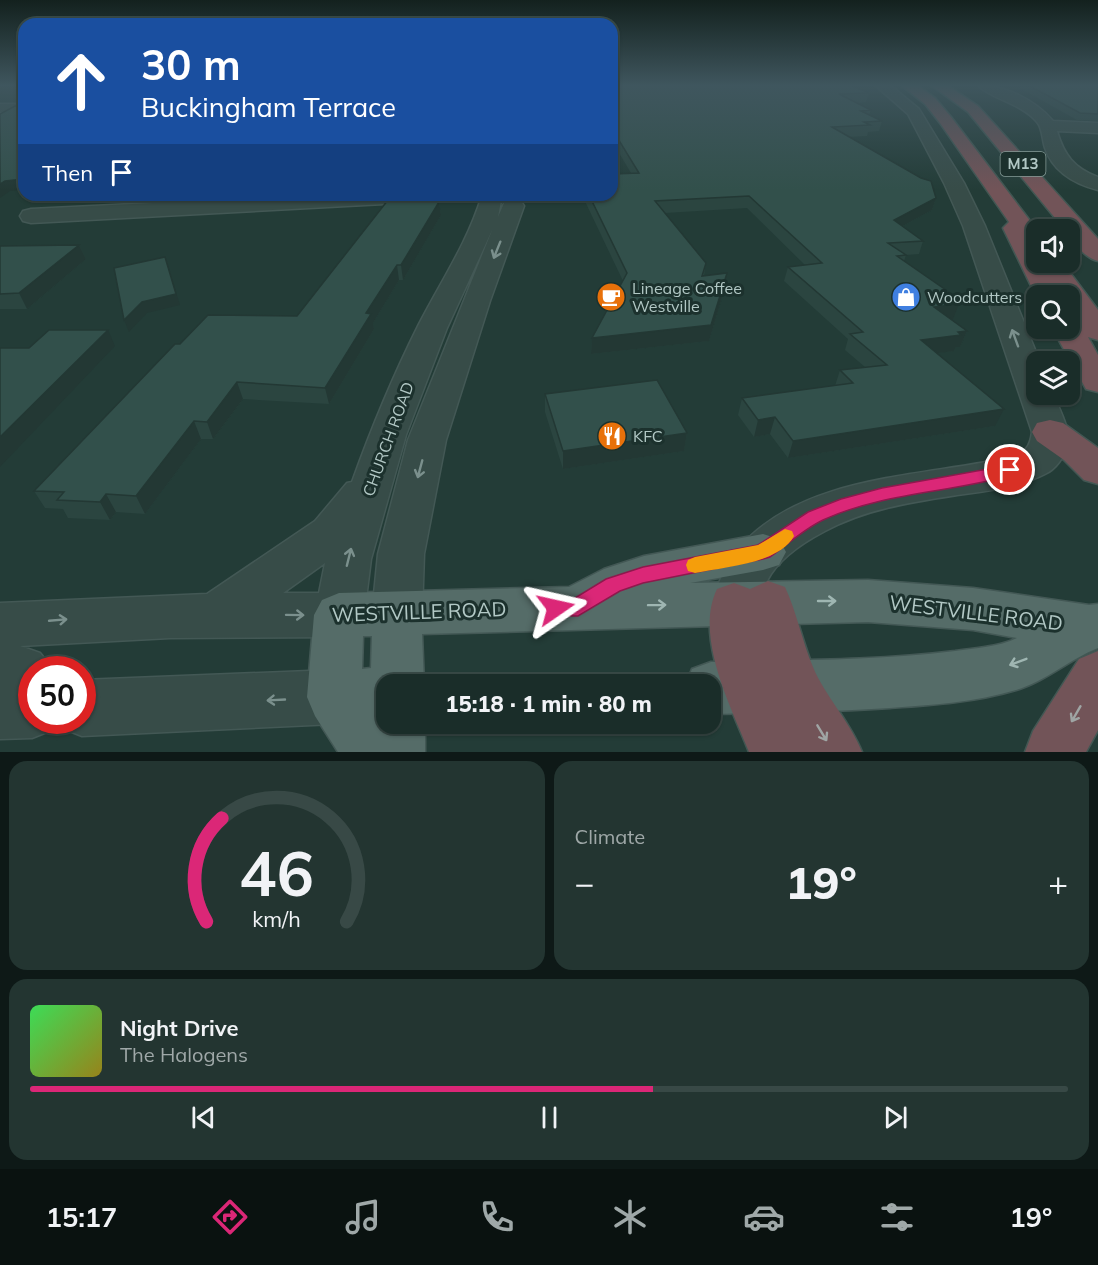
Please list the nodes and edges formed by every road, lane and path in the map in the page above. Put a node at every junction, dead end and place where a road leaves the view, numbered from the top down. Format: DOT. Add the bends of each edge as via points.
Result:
graph roads {
  1 [pos="921,120"];
  2 [pos="946,120"];
  3 [pos="983,120"];
  4 [pos="1043,120"];
  5 [pos="1048,126"];
  6 [pos="1098,128"];
  7 [pos="1021,162"];
  8 [pos="963,167"];
  9 [pos="1098,184"];
  10 [pos="323,201"];
  11 [pos="490,201"];
  12 [pos="513,201"];
  13 [pos="1089,215"];
  14 [pos="31,216"];
  15 [pos="1026,234"];
  16 [pos="1098,254"];
  17 [pos="1057,273"];
  18 [pos="1043,285"];
  19 [pos="1098,331"];
  20 [pos="1073,339"];
  21 [pos="1098,382"];
  22 [pos="1050,432"];
  23 [pos="1098,470"];
  24 [pos="372,481"];
  25 [pos="755,586"];
  26 [pos="397,614"];
  27 [pos="339,615"];
  28 [pos="214,616"];
  29 [pos="0,625"];
  30 [pos="1095,643"];
  31 [pos="0,664"];
  32 [pos="18,670"];
  33 [pos="397,674"];
  34 [pos="751,688"];
  35 [pos="361,695"];
  36 [pos="96,707"];
  37 [pos="18,710"];
  38 [pos="0,711"];
  39 [pos="397,734"];
  40 [pos="372,752"];
  41 [pos="396,752"];
  42 [pos="779,752"];
  43 [pos="833,752"];
  44 [pos="1054,752"];
  1 -- 8 [label="street"];
  2 -- 8 [label="highway, M13"];
  3 -- 7 [label="highway, M13"];
  4 -- 5 [label="street"];
  5 -- 6 [label="street"];
  5 -- 9 [label="street" via="1049,156"];
  7 -- 13 [label="highway"];
  7 -- 16 [label="highway, M13"];
  8 -- 15 [label="highway, M13"];
  8 -- 18 [label="highway"];
  22 -- 8 [label="street, one-way" via="974,226"];
  10 -- 14 [label="street"];
  11 -- 24 [label="street, CHURCH ROAD" via="486,219 407,384"];
  12 -- 26 [label="street, one-way" via="427,440 401,554"];
  17 -- 19 [label="highway"];
  20 -- 21 [label="highway"];
  22 -- 23 [label="highway"];
  22 -- 25 [label="street" via="1048,449 1027,466 882,494 814,517"];
  27 -- 24 [label="street, CHURCH ROAD, one-way" via="348,559"];
  24 -- 28 [label="street" via="330,533"];
  26 -- 25 [label="main road, WESTVILLE ROAD, one-way" via="578,607"];
  25 -- 30 [label="main road, WESTVILLE ROAD, one-way" via="868,601 928,604"];
  25 -- 34 [label="highway" via="738,645"];
  26 -- 27 [label="main road, WESTVILLE ROAD"];
  26 -- 33 [label="main road"];
  28 -- 27 [label="street, WESTVILLE ROAD, one-way"];
  27 -- 35 [label="main road, CHURCH ROAD"];
  29 -- 28 [label="street, WESTVILLE ROAD, one-way"];
  30 -- 34 [label="main road, WESTVILLE ROAD, one-way" via="1016,664 926,680"];
  30 -- 44 [label="highway, one-way"];
  31 -- 32 [label="street"];
  34 -- 42 [label="highway"];
  34 -- 43 [label="highway, one-way"];
  35 -- 36 [label="street, one-way"];
  35 -- 40 [label="main road"];
  37 -- 38 [label="street"];
  39 -- 41 [label="main road"];
}
